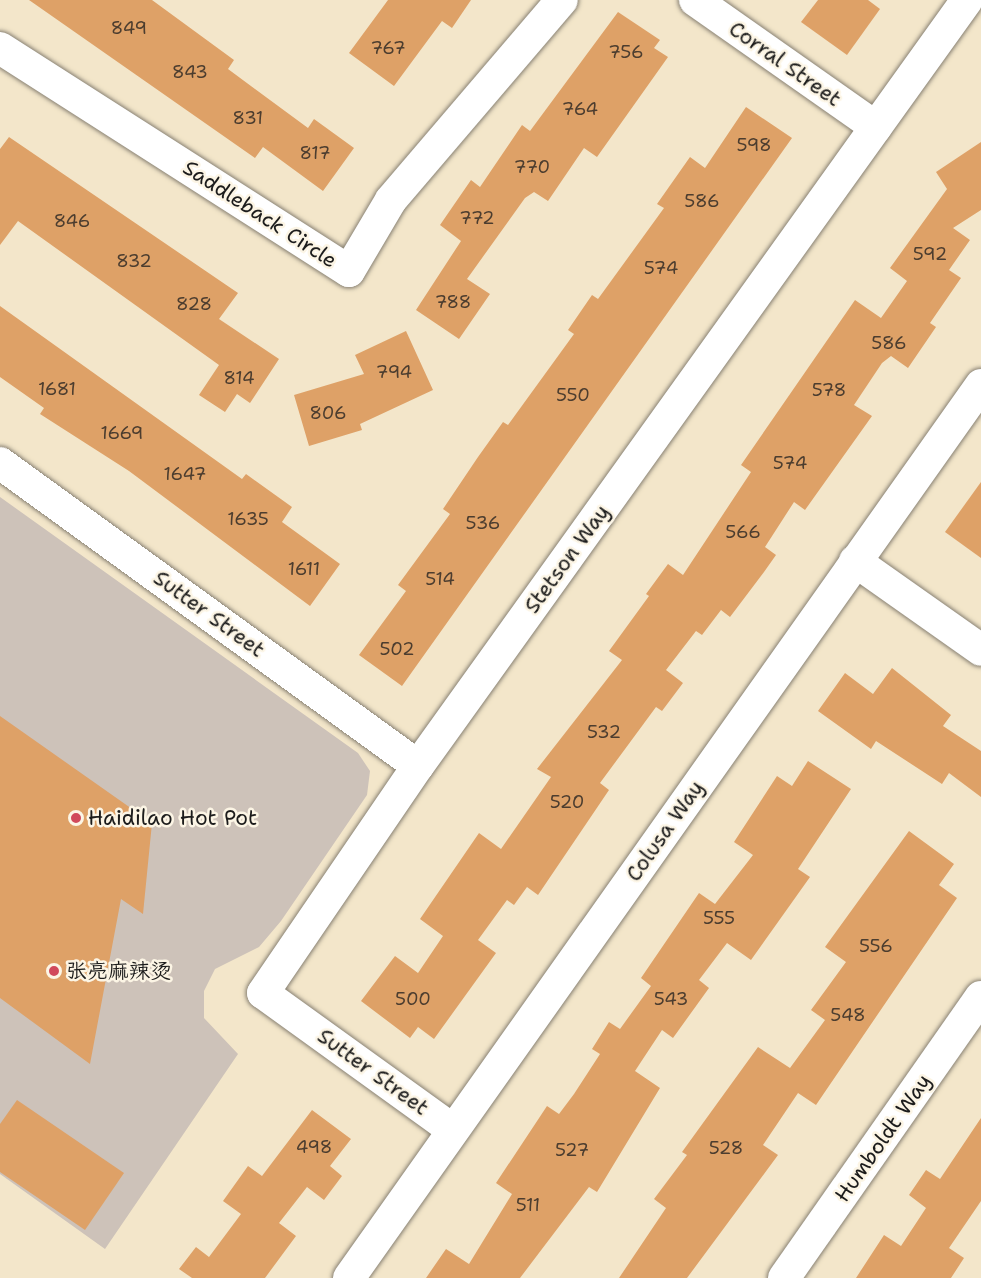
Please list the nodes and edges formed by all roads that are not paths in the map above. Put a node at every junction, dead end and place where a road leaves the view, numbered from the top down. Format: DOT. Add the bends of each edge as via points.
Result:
graph roads {
  1 [pos="562,0"];
  2 [pos="694,0"];
  3 [pos="967,0"];
  4 [pos="0,48"];
  5 [pos="876,127"];
  6 [pos="981,385"];
  7 [pos="0,463"];
  8 [pos="855,561"];
  9 [pos="981,650"];
  10 [pos="418,766"];
  11 [pos="263,993"];
  12 [pos="981,997"];
  13 [pos="453,1130"];
  14 [pos="349,1278"];
  15 [pos="784,1278"];
  1 -- 4 [label="street, Saddleback Circle" via="391,200 349,272"];
  2 -- 5 [label="street, Corral Street"];
  3 -- 5 [label="street, Stetson Way"];
  5 -- 10 [label="street, Stetson Way"];
  6 -- 8 [label="street, Colusa Way"];
  7 -- 10 [label="street, Sutter Street"];
  8 -- 9 [label="street"];
  8 -- 13 [label="street, Colusa Way"];
  10 -- 11 [label="street, Stetson Way"];
  11 -- 13 [label="street, Sutter Street"];
  12 -- 15 [label="street, Humboldt Way"];
  13 -- 14 [label="street, Colusa Way"];
}
